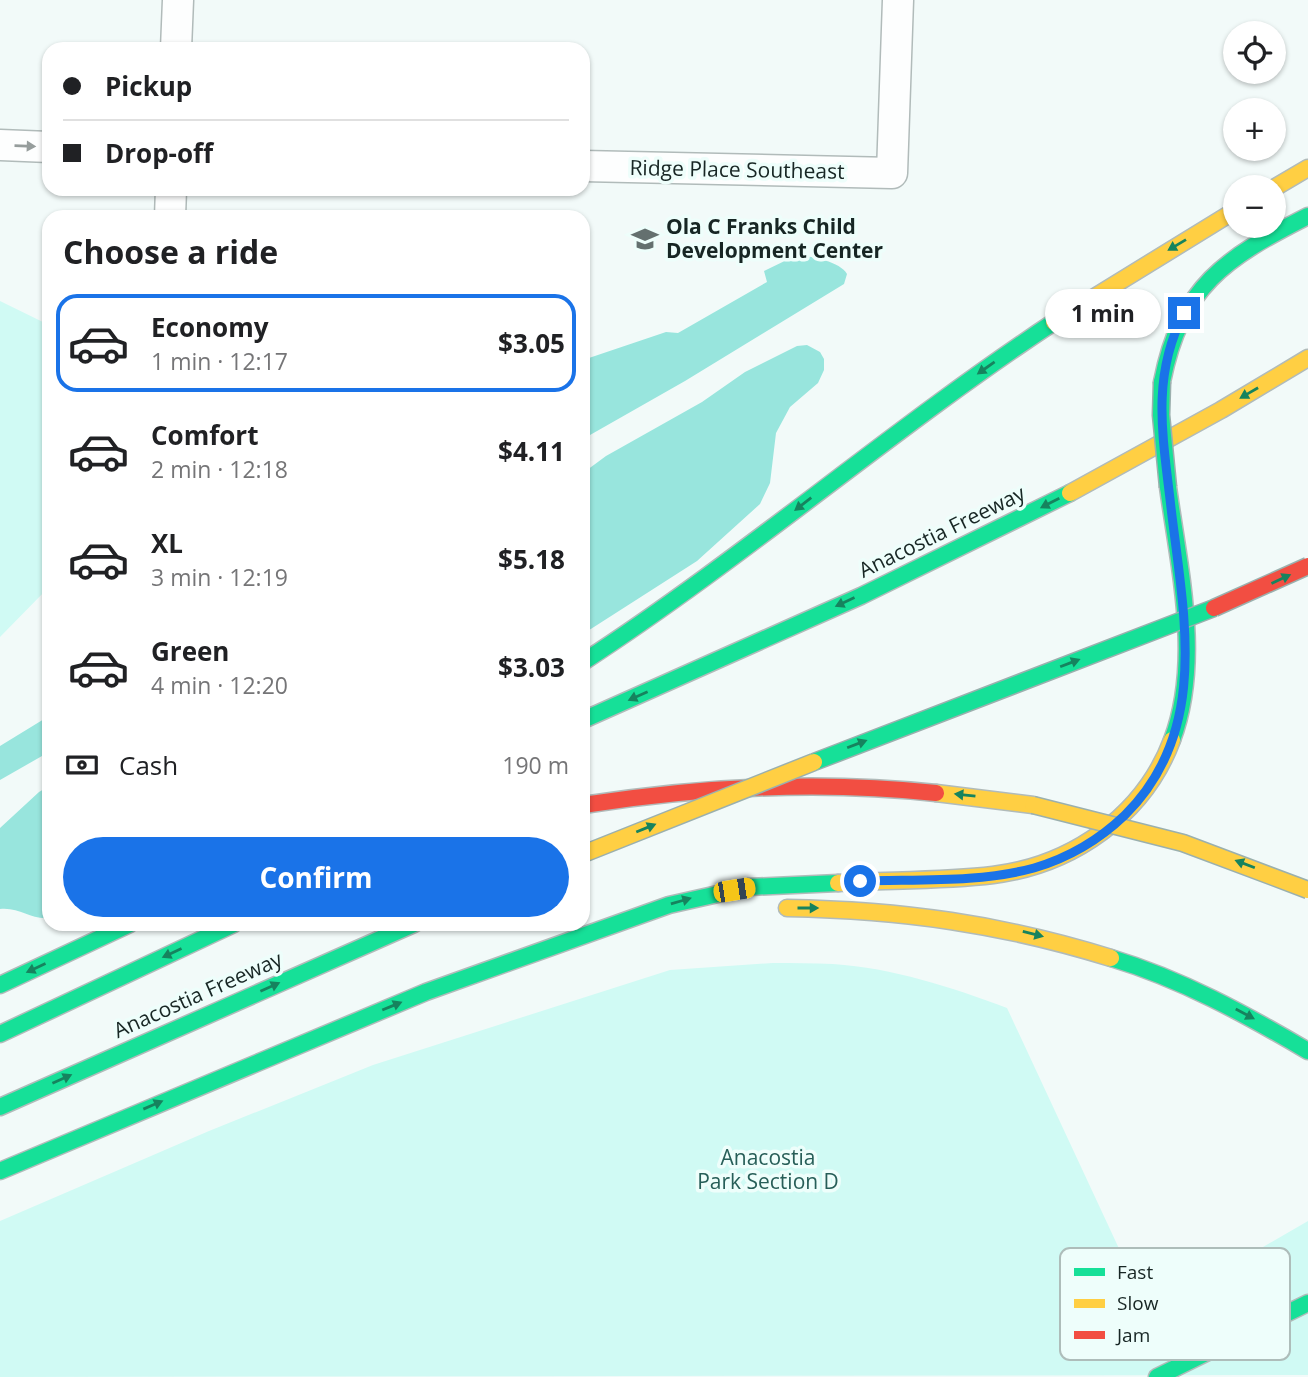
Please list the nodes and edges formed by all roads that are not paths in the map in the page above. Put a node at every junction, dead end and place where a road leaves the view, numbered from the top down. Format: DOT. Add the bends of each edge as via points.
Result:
graph roads {
  1 [pos="178,0"];
  2 [pos="898,0"];
  3 [pos="176,42"];
  4 [pos="0,145"];
  5 [pos="42,147"];
  6 [pos="590,166"];
  7 [pos="1308,167"];
  8 [pos="1286,181"];
  9 [pos="1308,216"];
  10 [pos="1223,218"];
  11 [pos="1308,358"];
  12 [pos="1308,566"];
  13 [pos="590,657"];
  14 [pos="590,717"];
  15 [pos="590,804"];
  16 [pos="590,851"];
  17 [pos="1308,890"];
  18 [pos="777,909"];
  19 [pos="701,915"];
  20 [pos="108,931"];
  21 [pos="115,931"];
  22 [pos="219,931"];
  23 [pos="398,931"];
  24 [pos="72,951"];
  25 [pos="524,956"];
  26 [pos="0,985"];
  27 [pos="0,1034"];
  28 [pos="1308,1051"];
  29 [pos="0,1107"];
  30 [pos="0,1171"];
  31 [pos="1308,1303"];
  32 [pos="1290,1312"];
  33 [pos="1192,1360"];
  34 [pos="1157,1377"];
  1 -- 3 [label="street"];
  2 -- 6 [label="street, Ridge Place Southeast" via="891,173"];
  4 -- 5 [label="street, one-way"];
  7 -- 8 [label="main road"];
  25 -- 9 [label="main road, one-way, bridge" via="720,892 781,884 994,875 1051,862 1096,838 1133,806 1171,745 1182,709 1185,650 1161,415 1167,354 1177,327 1207,280 1245,248"];
  10 -- 13 [label="main road, one-way" via="1101,291 966,382 686,593"];
  11 -- 14 [label="main road, Anacostia Freeway, one-way" via="1023,517"];
  16 -- 12 [label="main road, one-way, bridge" via="1193,617"];
  17 -- 15 [label="main road, one-way, bridge" via="1183,843 1109,822 1032,805 929,791 830,785 682,791"];
  18 -- 28 [label="main road, one-way" via="906,913 1034,934 1179,983"];
  19 -- 25 [label="main road" via="611,931"];
  20 -- 24 [label="main road"];
  21 -- 24 [label="main road"];
  22 -- 27 [label="main road, one-way"];
  29 -- 23 [label="main road, Anacostia Freeway, one-way"];
  24 -- 26 [label="main road, one-way"];
  30 -- 25 [label="main road, one-way" via="245,1066"];
  31 -- 32 [label="main road"];
  33 -- 34 [label="main road"];
}
